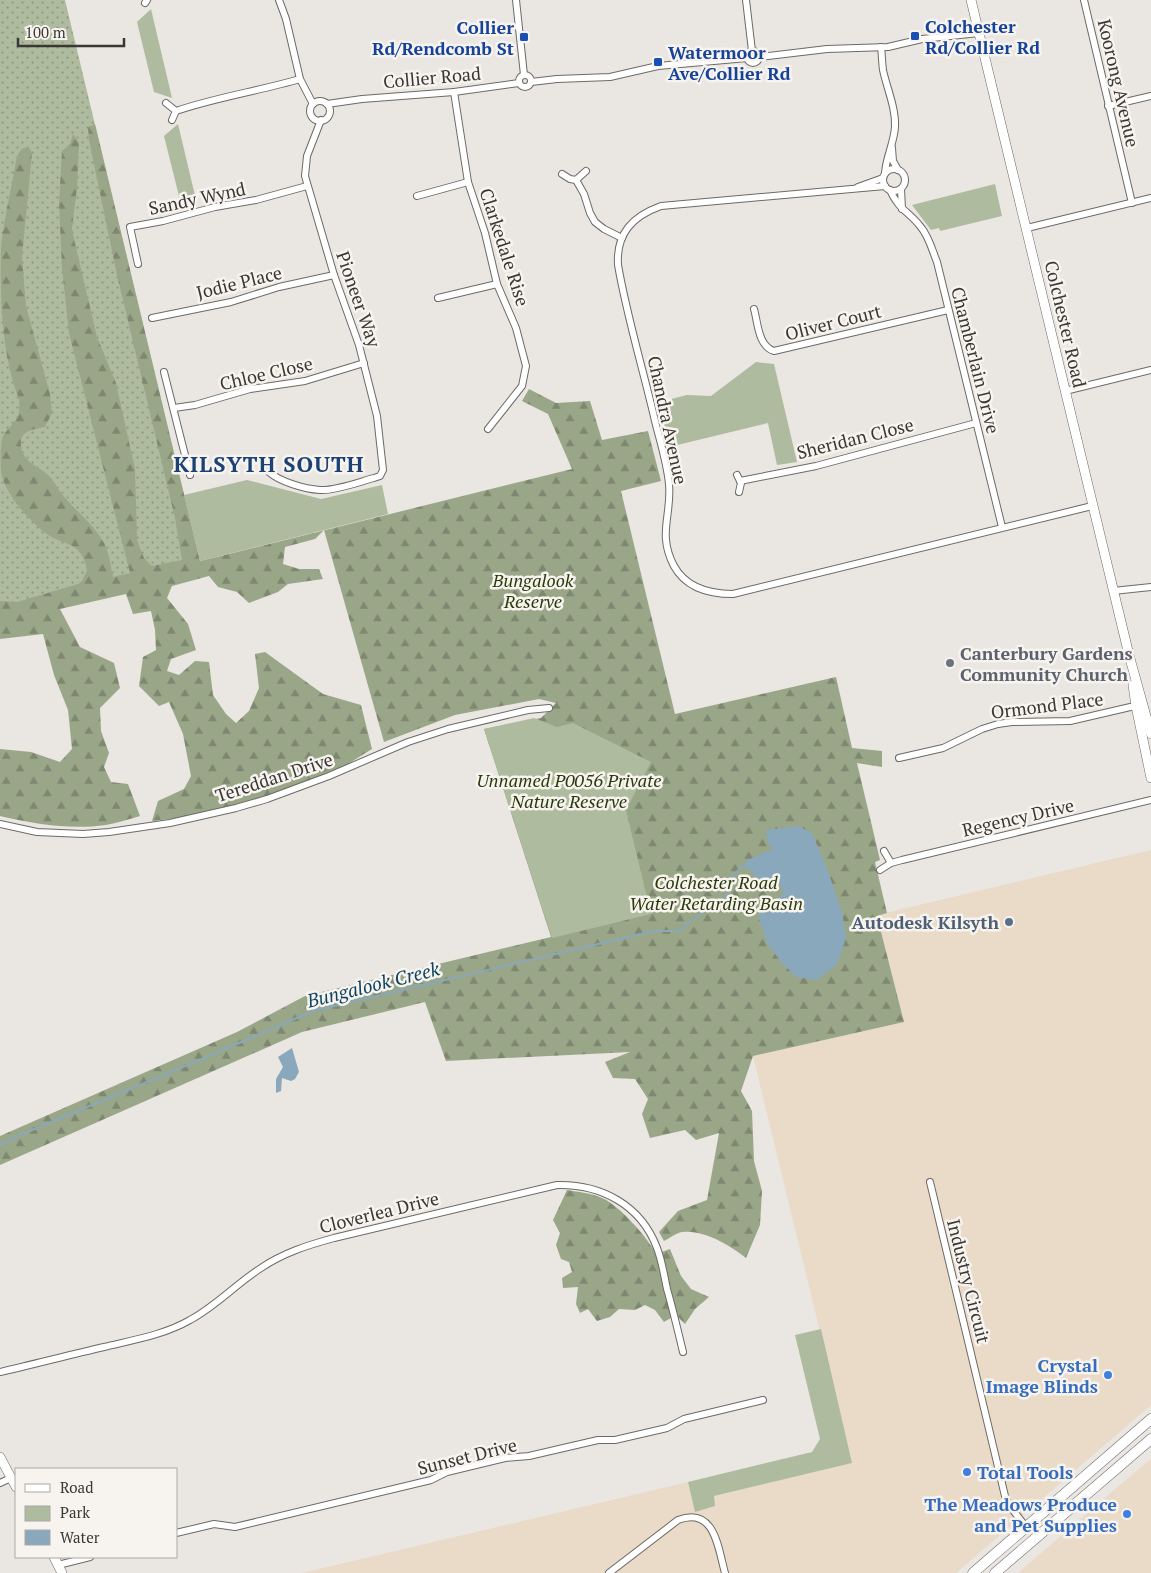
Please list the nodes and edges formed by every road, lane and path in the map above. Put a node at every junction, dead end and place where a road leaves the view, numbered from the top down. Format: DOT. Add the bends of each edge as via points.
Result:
graph roads {
  1 [pos="279,0"];
  2 [pos="516,0"];
  3 [pos="746,0"];
  4 [pos="971,0"];
  5 [pos="1084,0"];
  6 [pos="979,32"];
  7 [pos="881,47"];
  8 [pos="752,51"];
  9 [pos="760,57"];
  10 [pos="747,58"];
  11 [pos="524,75"];
  12 [pos="300,79"];
  13 [pos="531,82"];
  14 [pos="519,83"];
  15 [pos="306,90"];
  16 [pos="454,92"];
  17 [pos="1151,96"];
  18 [pos="320,101"];
  19 [pos="166,103"];
  20 [pos="313,104"];
  21 [pos="1108,106"];
  22 [pos="328,107"];
  23 [pos="176,111"];
  24 [pos="172,120"];
  25 [pos="318,120"];
  26 [pos="892,144"];
  27 [pos="898,170"];
  28 [pos="586,171"];
  29 [pos="562,174"];
  30 [pos="884,175"];
  31 [pos="576,180"];
  32 [pos="468,182"];
  33 [pos="307,186"];
  34 [pos="888,188"];
  35 [pos="852,189"];
  36 [pos="900,189"];
  37 [pos="417,196"];
  38 [pos="1151,198"];
  39 [pos="1132,203"];
  40 [pos="902,209"];
  41 [pos="1027,228"];
  42 [pos="622,238"];
  43 [pos="138,264"];
  44 [pos="334,275"];
  45 [pos="497,284"];
  46 [pos="438,298"];
  47 [pos="754,308"];
  48 [pos="948,310"];
  49 [pos="152,318"];
  50 [pos="364,364"];
  51 [pos="1151,370"];
  52 [pos="164,372"];
  53 [pos="1065,391"];
  54 [pos="174,408"];
  55 [pos="976,423"];
  56 [pos="488,429"];
  57 [pos="269,472"];
  58 [pos="190,475"];
  59 [pos="739,492"];
  60 [pos="1092,506"];
  61 [pos="1002,527"];
  62 [pos="1151,587"];
  63 [pos="1114,591"];
  64 [pos="1139,705"];
  65 [pos="549,708"];
  66 [pos="1151,734"];
  67 [pos="1148,754"];
  68 [pos="899,758"];
  69 [pos="1151,778"];
  70 [pos="1151,800"];
  71 [pos="0,824"];
  72 [pos="884,851"];
  73 [pos="891,863"];
  74 [pos="880,870"];
  75 [pos="930,1182"];
  76 [pos="683,1352"];
  77 [pos="0,1372"];
  78 [pos="763,1400"];
  79 [pos="1151,1419"];
  80 [pos="1151,1438"];
  81 [pos="0,1457"];
  82 [pos="11,1478"];
  83 [pos="0,1483"];
  84 [pos="15,1485"];
  85 [pos="1026,1527"];
  86 [pos="178,1533"];
  87 [pos="86,1558"];
  88 [pos="58,1565"];
  89 [pos="609,1573"];
  90 [pos="725,1573"];
  91 [pos="973,1573"];
  92 [pos="995,1573"];
  1 -- 12 [label="street"];
  2 -- 11 [label="street"];
  3 -- 8 [label="street"];
  4 -- 6 [label="main road, Colchester Road"];
  5 -- 21 [label="street, Koorong Avenue"];
  6 -- 7 [label="street"];
  6 -- 41 [label="main road, Colchester Road"];
  7 -- 9 [label="street"];
  7 -- 26 [label="street" via="894,111"];
  8 -- 9 [label="street"];
  8 -- 10 [label="street"];
  9 -- 10 [label="street" via="754,63"];
  10 -- 13 [label="street" via="658,66 610,77"];
  11 -- 13 [label="street"];
  11 -- 14 [label="street"];
  12 -- 15 [label="street"];
  12 -- 23 [label="street"];
  13 -- 14 [label="street" via="525,87"];
  14 -- 16 [label="street, Collier Road"];
  15 -- 18 [label="street"];
  15 -- 20 [label="street"];
  16 -- 22 [label="street, Collier Road" via="348,101"];
  16 -- 32 [label="street, Clarkedale Rise"];
  17 -- 21 [label="street"];
  18 -- 20 [label="street"];
  18 -- 22 [label="street"];
  19 -- 23 [label="street"];
  20 -- 25 [label="street" via="310,112"];
  21 -- 39 [label="street, Koorong Avenue"];
  22 -- 25 [label="street" via="328,115"];
  23 -- 24 [label="street"];
  25 -- 33 [label="street, Pioneer Way" via="306,169"];
  26 -- 27 [label="street" via="893,160"];
  26 -- 30 [label="street"];
  27 -- 30 [label="street"];
  27 -- 36 [label="street" via="904,179"];
  28 -- 31 [label="street"];
  29 -- 31 [label="street"];
  30 -- 34 [label="street"];
  30 -- 35 [label="street, Chandra Avenue"];
  31 -- 42 [label="street" via="595,222"];
  32 -- 37 [label="street"];
  32 -- 45 [label="street, Clarkedale Rise"];
  33 -- 43 [label="street, Sandy Wynd" via="130,227"];
  33 -- 44 [label="street, Pioneer Way"];
  34 -- 35 [label="street, Chandra Avenue"];
  34 -- 36 [label="street"];
  34 -- 40 [label="street, Chamberlain Drive"];
  35 -- 42 [label="street, Chandra Avenue" via="661,206 640,215"];
  36 -- 40 [label="street"];
  38 -- 39 [label="street"];
  39 -- 41 [label="street"];
  40 -- 48 [label="street, Chamberlain Drive" via="920,226 929,241"];
  41 -- 53 [label="main road, Colchester Road"];
  42 -- 61 [label="street, Chandra Avenue" via="618,255 620,275 669,485 666,545 674,566 689,582 715,594 733,594"];
  44 -- 49 [label="street, Jodie Place" via="278,287 231,302"];
  44 -- 50 [label="street, Pioneer Way"];
  45 -- 46 [label="street"];
  45 -- 56 [label="street, Clarkedale Rise" via="516,328 526,366 522,386"];
  47 -- 48 [label="street, Oliver Court" via="763,343 774,351"];
  48 -- 55 [label="street, Chamberlain Drive"];
  50 -- 54 [label="street, Chloe Close" via="299,382 250,389"];
  50 -- 57 [label="street, Pioneer Way" via="376,416 383,470 380,476 320,490 285,482"];
  51 -- 53 [label="street"];
  52 -- 54 [label="street"];
  53 -- 60 [label="main road, Colchester Road"];
  54 -- 58 [label="street"];
  55 -- 59 [label="street, Sheridan Close" via="816,466 739,478"];
  55 -- 61 [label="street, Chamberlain Drive"];
  60 -- 61 [label="street, Chandra Avenue"];
  60 -- 63 [label="main road, Colchester Road"];
  62 -- 63 [label="street"];
  63 -- 64 [label="main road, Colchester Road"];
  64 -- 66 [label="main road, Colchester Road"];
  64 -- 67 [label="main road, Colchester Road"];
  64 -- 68 [label="street, Ormond Place" via="1070,721 998,724 943,748"];
  65 -- 71 [label="street, Tereddan Drive" via="448,728 295,789 236,808 170,823 83,834 37,832"];
  67 -- 69 [label="main road, Colchester Road"];
  70 -- 73 [label="street, Regency Drive"];
  72 -- 73 [label="street"];
  73 -- 74 [label="street, Regency Drive"];
  75 -- 85 [label="street, Industry Circuit" via="1005,1496 1008,1505"];
  76 -- 77 [label="street, Cloverlea Drive" via="661,1262 644,1224 627,1206 607,1194 582,1186 557,1186 304,1247 276,1259 204,1311 173,1328"];
  78 -- 86 [label="street, Sunset Drive" via="615,1440 598,1440 529,1456 505,1458 447,1472 431,1480 235,1526 214,1524"];
  79 -- 85 [label="main road"];
  80 -- 92 [label="main road"];
  81 -- 82 [label="main road"];
  82 -- 83 [label="street"];
  82 -- 84 [label="main road"];
  85 -- 91 [label="main road"];
  87 -- 88 [label="street"];
  89 -- 90 [label="street" via="678,1520 696,1517 714,1531"];
}
